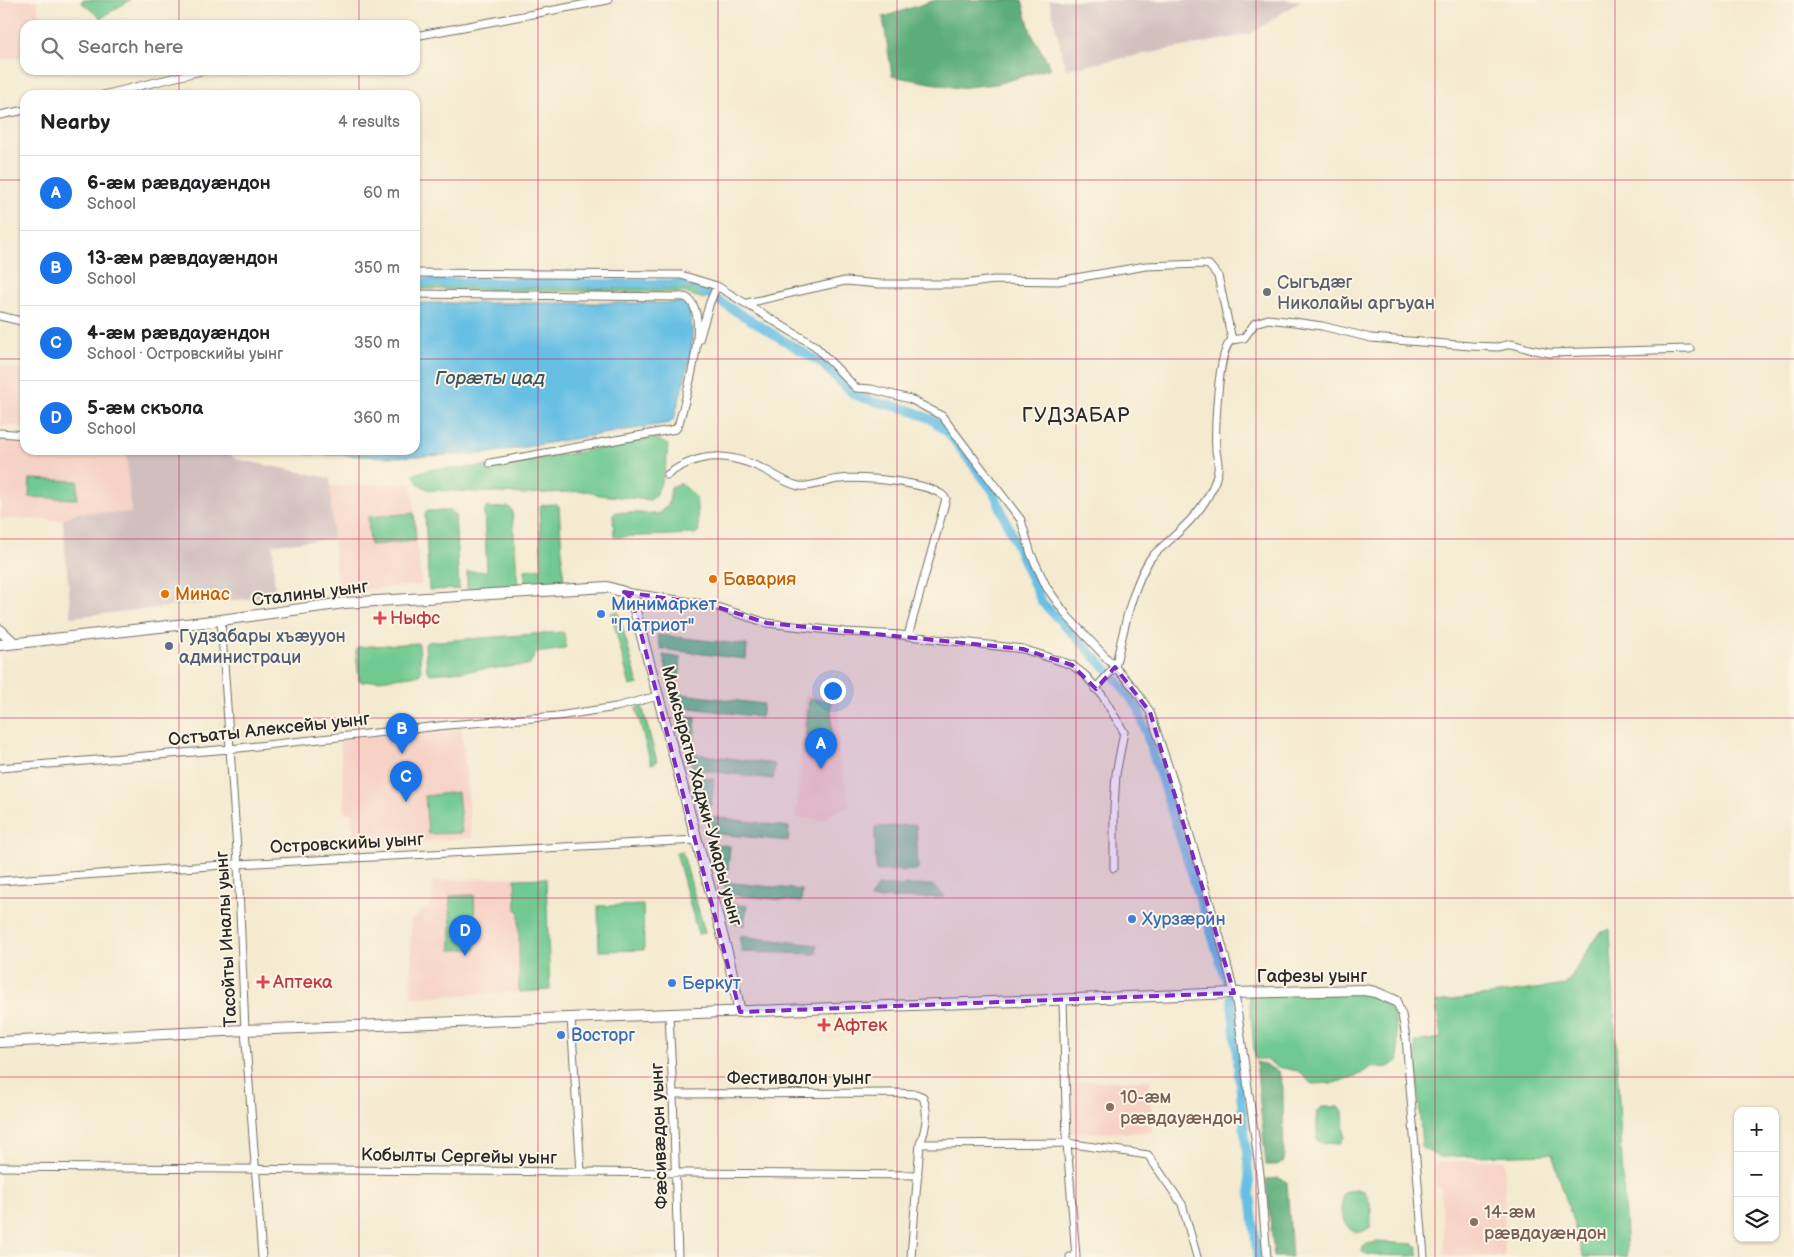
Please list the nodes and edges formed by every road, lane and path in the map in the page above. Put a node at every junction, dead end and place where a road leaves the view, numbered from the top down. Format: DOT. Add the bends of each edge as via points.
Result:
graph roads {
  1 [pos="608,0"];
  2 [pos="420,35"];
  3 [pos="189,75"];
  4 [pos="142,90"];
  5 [pos="20,111"];
  6 [pos="0,115"];
  7 [pos="420,273"];
  8 [pos="717,286"];
  9 [pos="420,294"];
  10 [pos="747,304"];
  11 [pos="0,316"];
  12 [pos="20,321"];
  13 [pos="1232,340"];
  14 [pos="1690,349"];
  15 [pos="697,351"];
  16 [pos="0,433"];
  17 [pos="20,435"];
  18 [pos="490,463"];
  19 [pos="667,475"];
  20 [pos="624,592"];
  21 [pos="221,620"];
  22 [pos="0,630"];
  23 [pos="908,636"];
  24 [pos="14,643"];
  25 [pos="0,645"];
  26 [pos="1114,669"];
  27 [pos="1098,686"];
  28 [pos="658,696"];
  29 [pos="230,749"];
  30 [pos="0,768"];
  31 [pos="696,840"];
  32 [pos="238,864"];
  33 [pos="1114,868"];
  34 [pos="0,881"];
  35 [pos="1234,993"];
  36 [pos="1063,1000"];
  37 [pos="1396,1001"];
  38 [pos="740,1012"];
  39 [pos="669,1015"];
  40 [pos="571,1018"];
  41 [pos="245,1030"];
  42 [pos="0,1042"];
  43 [pos="673,1094"];
  44 [pos="1067,1143"];
  45 [pos="920,1144"];
  46 [pos="0,1167"];
  47 [pos="256,1169"];
  48 [pos="581,1172"];
  49 [pos="676,1173"];
  50 [pos="918,1175"];
  51 [pos="262,1257"];
  52 [pos="678,1257"];
  53 [pos="911,1257"];
  54 [pos="1070,1257"];
  55 [pos="1197,1257"];
  56 [pos="1267,1257"];
  57 [pos="1424,1257"];
  1 -- 2 [label="street"];
  3 -- 4 [label="street"];
  5 -- 6 [label="street"];
  7 -- 8 [label="street" via="681,275"];
  8 -- 10 [label="street"];
  8 -- 15 [label="street"];
  9 -- 15 [label="street" via="683,297 692,303 695,312"];
  10 -- 13 [label="street" via="845,281 880,284 1058,281 1146,266 1202,264 1209,265 1218,276"];
  10 -- 26 [label="street" via="815,346 856,388 910,399 942,416 1021,520 1031,554 1047,588"];
  11 -- 12 [label="street"];
  13 -- 14 [label="street" via="1244,338 1255,322 1268,319 1322,326 1371,338 1498,347 1512,344 1550,353"];
  13 -- 26 [label="street" via="1225,354 1217,393 1216,451 1219,468 1213,486 1203,506 1151,558 1136,588"];
  15 -- 18 [label="street" via="676,429"];
  16 -- 17 [label="street"];
  19 -- 23 [label="street" via="696,458 731,458 743,460 797,486 852,478 900,482 943,494 946,500"];
  20 -- 21 [label="street, Сталины уынг" via="607,587 344,603"];
  20 -- 23 [label="street" via="711,605 767,623"];
  20 -- 28 [label="street, Мамсыраты Хаджи-Умары уынг" via="632,599"];
  21 -- 24 [label="street, Сталины уынг"];
  21 -- 29 [label="street, Тасойты Иналы уынг"];
  22 -- 24 [label="street"];
  23 -- 27 [label="street" via="1022,649 1072,665"];
  24 -- 25 [label="street, Сталины уынг"];
  26 -- 27 [label="street"];
  26 -- 35 [label="street" via="1136,689 1150,712 1179,798"];
  27 -- 33 [label="street" via="1124,732 1116,774"];
  28 -- 29 [label="street, Остъаты Алексейы уынг" via="616,707 558,716"];
  28 -- 31 [label="street, Мамсыраты Хаджи-Умары уынг"];
  29 -- 30 [label="street, Остъаты Алексейы уынг"];
  29 -- 32 [label="street, Тасойты Иналы уынг"];
  31 -- 32 [label="street, Островскийы уынг"];
  31 -- 38 [label="street, Мамсыраты Хаджи-Умары уынг"];
  32 -- 34 [label="street, Островскийы уынг"];
  32 -- 41 [label="street, Тасойты Иналы уынг"];
  35 -- 36 [label="street"];
  35 -- 37 [label="street, Гафезы уынг" via="1364,990"];
  35 -- 56 [label="street, Гафезы уынг" via="1260,1174"];
  36 -- 38 [label="street"];
  36 -- 44 [label="street"];
  37 -- 57 [label="street, Гафезы уынг" via="1406,1038"];
  38 -- 39 [label="street"];
  39 -- 40 [label="street"];
  39 -- 43 [label="street, Фæсивæдон уынг"];
  40 -- 41 [label="street"];
  40 -- 48 [label="street"];
  41 -- 42 [label="street"];
  41 -- 47 [label="street, Тасойты Иналы уынг"];
  43 -- 45 [label="street, Фестивалон уынг" via="916,1094 923,1097 926,1106 926,1127"];
  43 -- 49 [label="street, Фæсивæдон уынг"];
  44 -- 45 [label="street"];
  44 -- 54 [label="street" via="1076,1256"];
  44 -- 55 [label="street" via="1148,1156 1182,1204"];
  45 -- 50 [label="street"];
  46 -- 47 [label="street, Кобылты Сергейы уынг"];
  47 -- 48 [label="street, Кобылты Сергейы уынг"];
  47 -- 51 [label="street, Тасойты Иналы уынг"];
  48 -- 49 [label="street, Кобылты Сергейы уынг"];
  49 -- 50 [label="street, Кобылты Сергейы уынг"];
  49 -- 52 [label="street, Фæсивæдон уынг"];
  50 -- 53 [label="street"];
}
